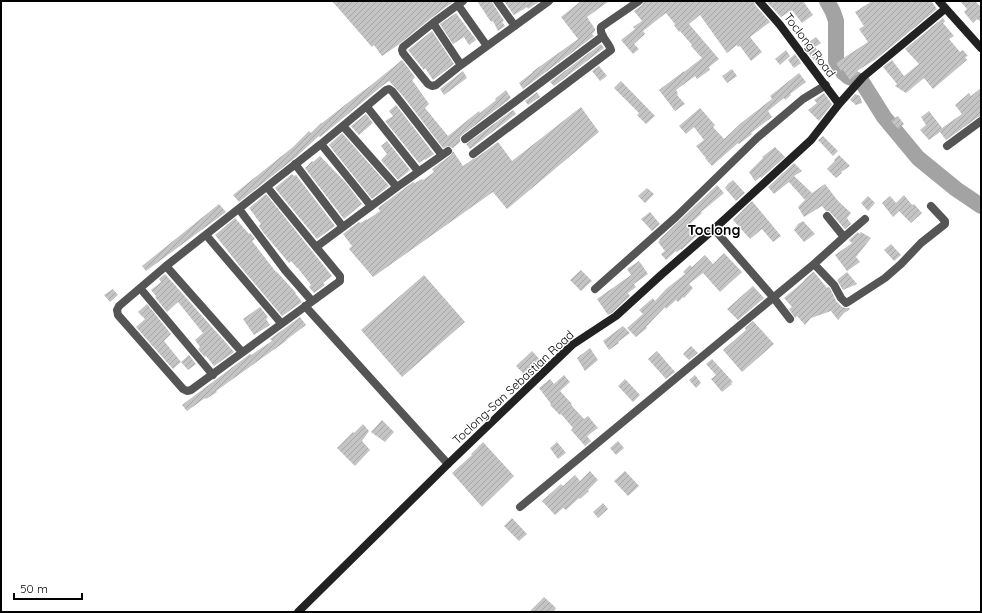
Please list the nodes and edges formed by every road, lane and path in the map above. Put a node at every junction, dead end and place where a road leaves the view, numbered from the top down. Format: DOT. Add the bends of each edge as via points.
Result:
graph roads {
  1 [pos="497,1"];
  2 [pos="549,1"];
  3 [pos="640,1"];
  4 [pos="759,1"];
  5 [pos="939,1"];
  6 [pos="460,3"];
  7 [pos="945,8"];
  8 [pos="433,23"];
  9 [pos="514,26"];
  10 [pos="603,36"];
  11 [pos="487,46"];
  12 [pos="981,48"];
  13 [pos="461,65"];
  14 [pos="826,85"];
  15 [pos="839,104"];
  16 [pos="367,107"];
  17 [pos="981,121"];
  18 [pos="343,126"];
  19 [pos="465,139"];
  20 [pos="321,144"];
  21 [pos="947,146"];
  22 [pos="473,154"];
  23 [pos="295,164"];
  24 [pos="418,171"];
  25 [pos="267,187"];
  26 [pos="397,187"];
  27 [pos="371,206"];
  28 [pos="931,206"];
  29 [pos="238,210"];
  30 [pos="828,216"];
  31 [pos="865,219"];
  32 [pos="342,228"];
  33 [pos="714,229"];
  34 [pos="206,235"];
  35 [pos="844,237"];
  36 [pos="316,247"];
  37 [pos="814,264"];
  38 [pos="166,266"];
  39 [pos="140,288"];
  40 [pos="595,289"];
  41 [pos="773,297"];
  42 [pos="308,304"];
  43 [pos="790,319"];
  44 [pos="281,323"];
  45 [pos="242,352"];
  46 [pos="212,375"];
  47 [pos="448,464"];
  48 [pos="520,506"];
  49 [pos="298,612"];
  1 -- 9 [label="street"];
  2 -- 9 [label="street"];
  3 -- 10 [label="street" via="601,27"];
  4 -- 14 [label="street, Toclong Road"];
  5 -- 7 [label="street"];
  6 -- 8 [label="street"];
  6 -- 11 [label="street"];
  7 -- 12 [label="street"];
  7 -- 15 [label="street, Toclong-San Sebastian Road" via="864,77"];
  8 -- 13 [label="street"];
  8 -- 13 [label="street" via="403,47 403,53 432,86"];
  9 -- 11 [label="street"];
  10 -- 19 [label="street"];
  10 -- 22 [label="street" via="611,50 608,53"];
  11 -- 13 [label="street"];
  14 -- 15 [label="street, Toclong Road"];
  14 -- 40 [label="street" via="803,100 757,138 676,217"];
  15 -- 33 [label="street, Toclong-San Sebastian Road" via="811,140"];
  16 -- 18 [label="street"];
  16 -- 24 [label="street"];
  16 -- 24 [label="street" via="389,89 445,153"];
  17 -- 21 [label="street"];
  18 -- 20 [label="street"];
  18 -- 26 [label="street"];
  20 -- 23 [label="street"];
  20 -- 27 [label="street"];
  23 -- 25 [label="street"];
  23 -- 32 [label="street"];
  24 -- 26 [label="street"];
  25 -- 29 [label="street"];
  25 -- 36 [label="street"];
  26 -- 27 [label="street"];
  27 -- 32 [label="street"];
  28 -- 37 [label="street" via="945,224 885,278 846,303 834,285"];
  29 -- 34 [label="street"];
  29 -- 42 [label="street"];
  30 -- 35 [label="street"];
  31 -- 35 [label="street"];
  32 -- 36 [label="street"];
  33 -- 41 [label="street"];
  33 -- 47 [label="street, Toclong-San Sebastian Road" via="616,316 572,345"];
  34 -- 38 [label="street"];
  34 -- 44 [label="street"];
  35 -- 37 [label="street"];
  36 -- 42 [label="street" via="340,276 340,281"];
  37 -- 41 [label="street"];
  38 -- 39 [label="street"];
  38 -- 45 [label="street"];
  39 -- 46 [label="street"];
  39 -- 46 [label="street" via="119,306 118,315 183,389 191,390"];
  41 -- 43 [label="street"];
  41 -- 48 [label="street"];
  42 -- 44 [label="street"];
  42 -- 47 [label="street"];
  44 -- 45 [label="street"];
  45 -- 46 [label="street"];
  47 -- 49 [label="street, Toclong-San Sebastian Road"];
}
